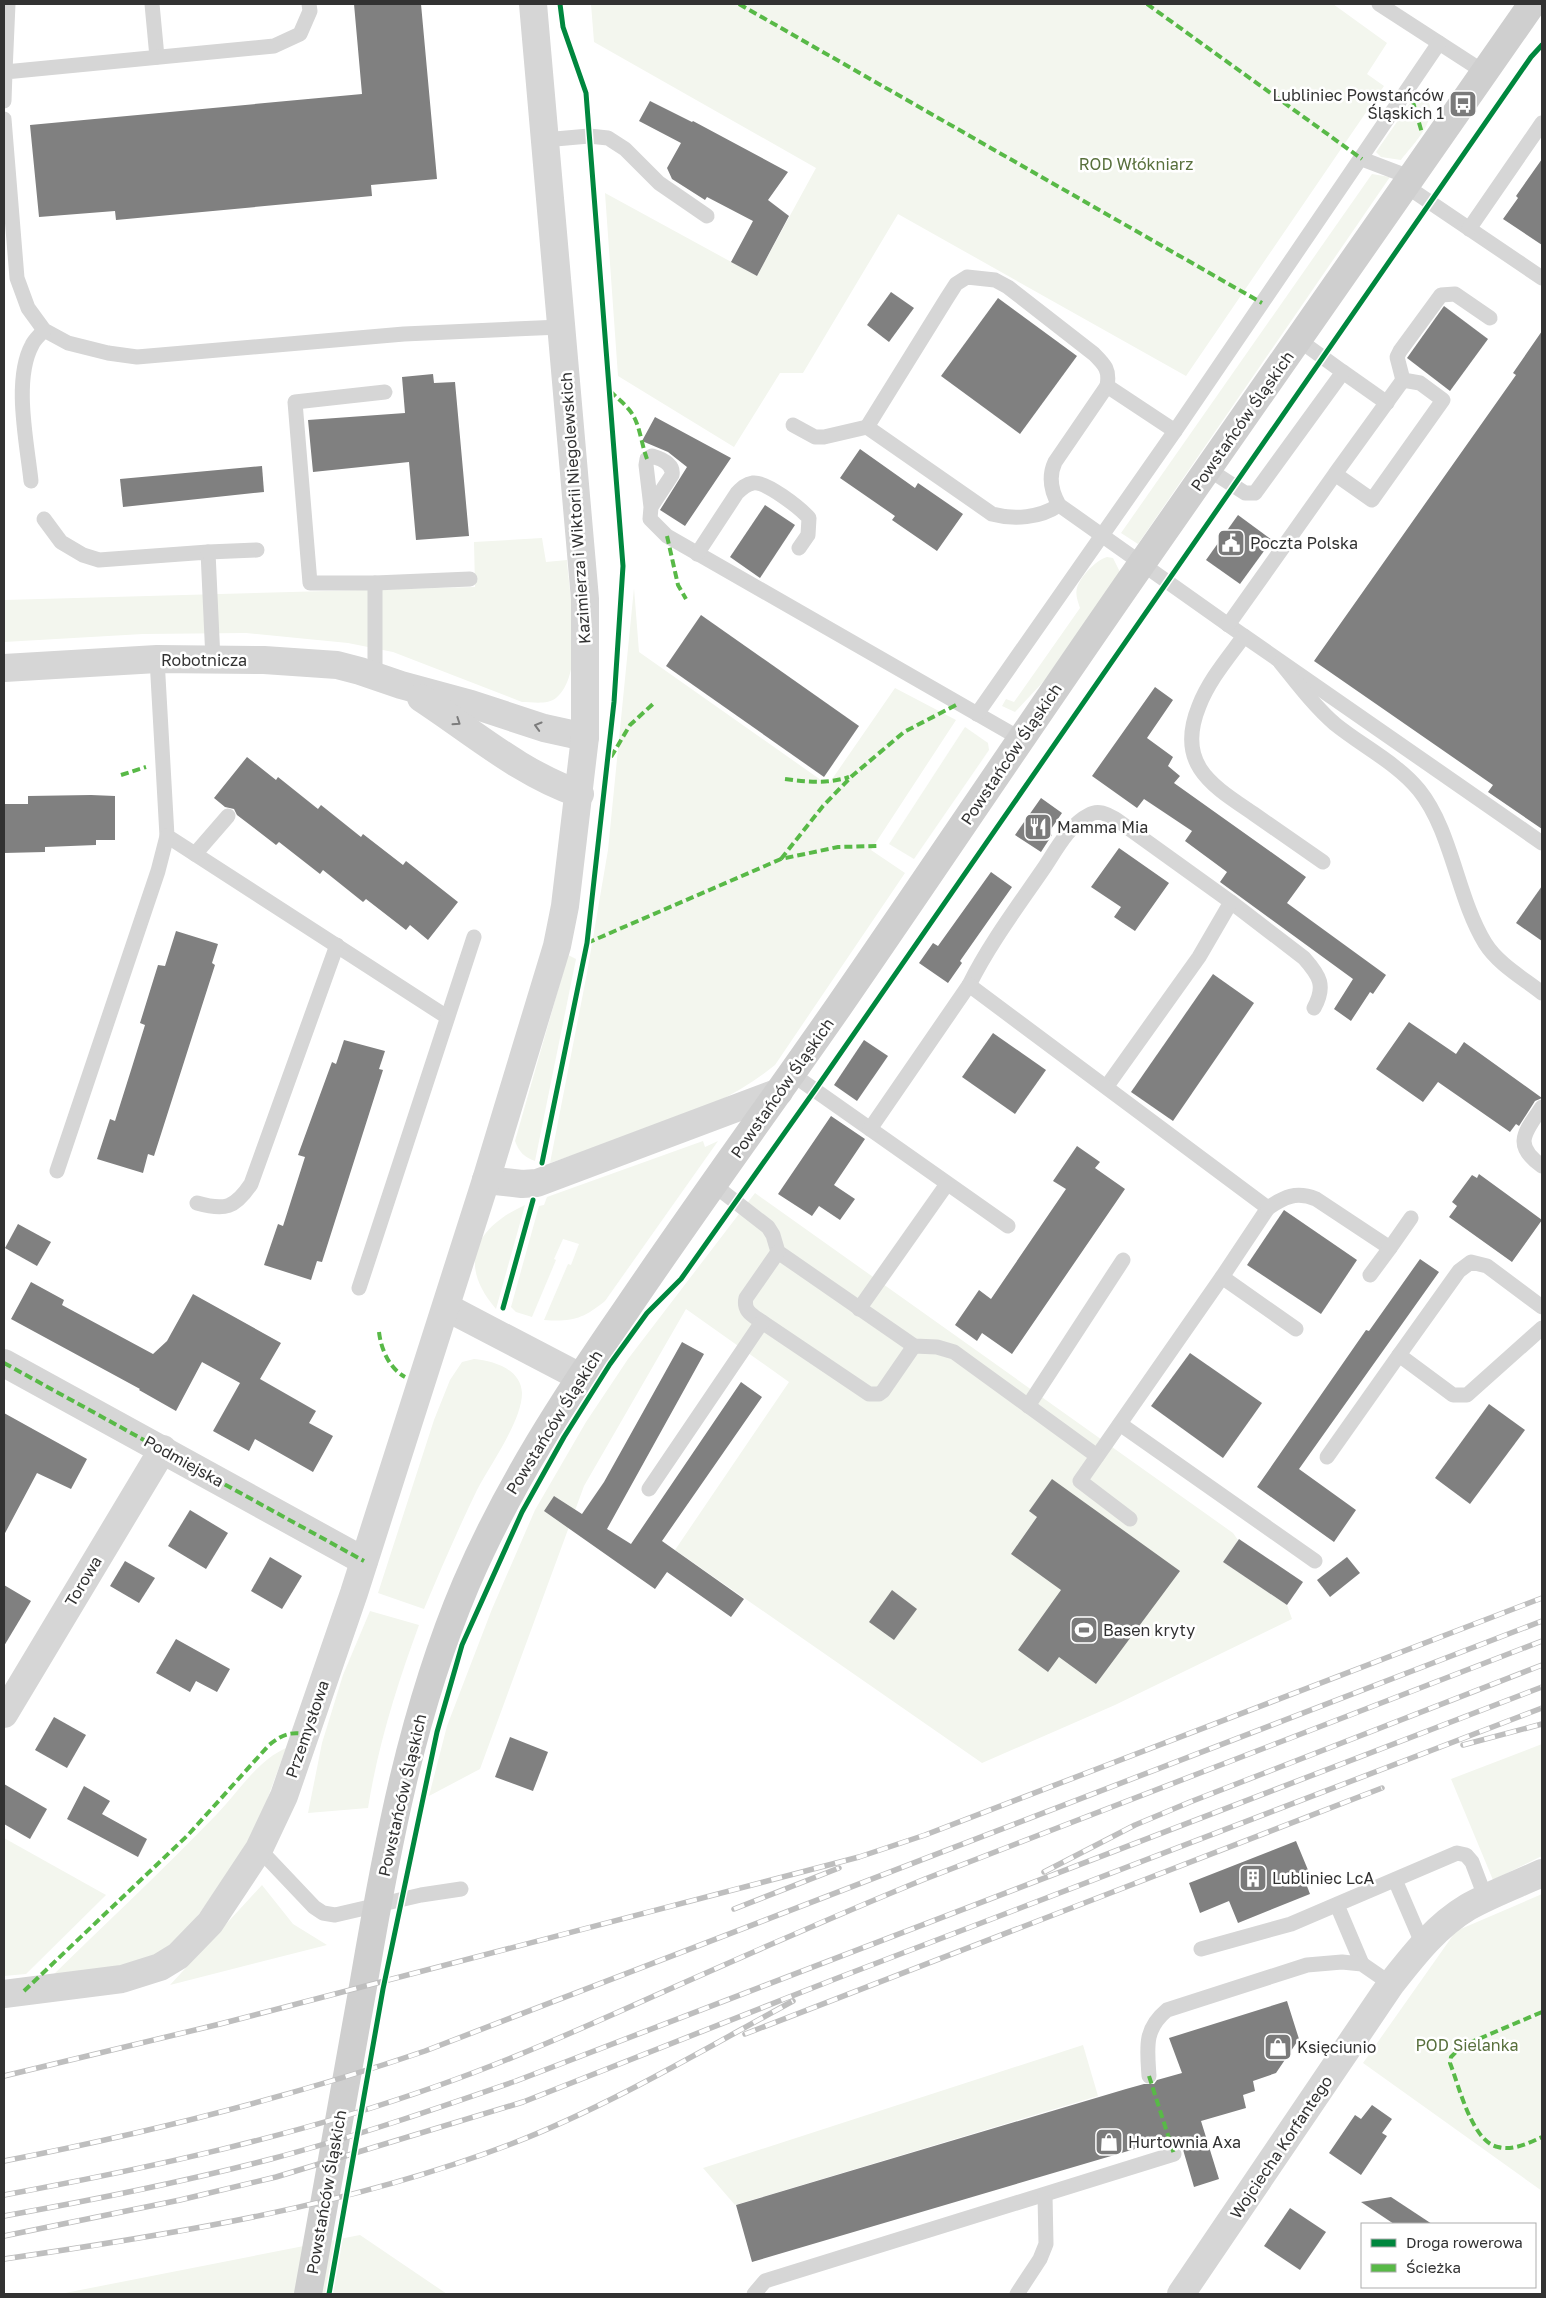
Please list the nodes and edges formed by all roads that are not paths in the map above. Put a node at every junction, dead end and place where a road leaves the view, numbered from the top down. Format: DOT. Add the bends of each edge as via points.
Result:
graph roads {
  1 [pos="8,4"];
  2 [pos="152,4"];
  3 [pos="309,4"];
  4 [pos="533,4"];
  5 [pos="1379,4"];
  6 [pos="1532,4"];
  7 [pos="1439,44"];
  8 [pos="157,57"];
  9 [pos="5,72"];
  10 [pos="1484,72"];
  11 [pos="4,101"];
  12 [pos="4,119"];
  13 [pos="1542,123"];
  14 [pos="544,140"];
  15 [pos="1362,158"];
  16 [pos="1409,182"];
  17 [pos="707,216"];
  18 [pos="1469,229"];
  19 [pos="1542,278"];
  20 [pos="1490,318"];
  21 [pos="561,327"];
  22 [pos="44,330"];
  23 [pos="1299,340"];
  24 [pos="1343,372"];
  25 [pos="1403,380"];
  26 [pos="1107,386"];
  27 [pos="385,392"];
  28 [pos="1387,403"];
  29 [pos="793,425"];
  30 [pos="867,427"];
  31 [pos="1175,431"];
  32 [pos="1208,469"];
  33 [pos="1335,474"];
  34 [pos="31,481"];
  35 [pos="1059,505"];
  36 [pos="651,507"];
  37 [pos="44,518"];
  38 [pos="1103,536"];
  39 [pos="799,548"];
  40 [pos="257,550"];
  41 [pos="208,552"];
  42 [pos="696,554"];
  43 [pos="1141,563"];
  44 [pos="470,579"];
  45 [pos="375,583"];
  46 [pos="1228,625"];
  47 [pos="1244,636"];
  48 [pos="157,659"];
  49 [pos="213,660"];
  50 [pos="1280,662"];
  51 [pos="4,668"];
  52 [pos="375,676"];
  53 [pos="401,686"];
  54 [pos="977,714"];
  55 [pos="585,737"];
  56 [pos="1021,739"];
  57 [pos="580,794"];
  58 [pos="228,816"];
  59 [pos="167,836"];
  60 [pos="1542,843"];
  61 [pos="195,854"];
  62 [pos="1324,862"];
  63 [pos="1231,902"];
  64 [pos="474,936"];
  65 [pos="336,944"];
  66 [pos="969,985"];
  67 [pos="1542,993"];
  68 [pos="1314,1008"];
  69 [pos="448,1018"];
  70 [pos="786,1083"];
  71 [pos="1106,1086"];
  72 [pos="1542,1107"];
  73 [pos="870,1129"];
  74 [pos="1542,1166"];
  75 [pos="57,1171"];
  76 [pos="486,1180"];
  77 [pos="947,1184"];
  78 [pos="714,1185"];
  79 [pos="197,1203"];
  80 [pos="1268,1208"];
  81 [pos="1411,1218"];
  82 [pos="1008,1226"];
  83 [pos="1390,1248"];
  84 [pos="778,1252"];
  85 [pos="1123,1260"];
  86 [pos="1370,1275"];
  87 [pos="1222,1277"];
  88 [pos="359,1288"];
  89 [pos="446,1307"];
  90 [pos="1542,1307"];
  91 [pos="859,1309"];
  92 [pos="762,1322"];
  93 [pos="1542,1328"];
  94 [pos="1296,1330"];
  95 [pos="914,1346"];
  96 [pos="1399,1355"];
  97 [pos="4,1363"];
  98 [pos="580,1377"];
  99 [pos="1028,1406"];
  100 [pos="1120,1424"];
  101 [pos="163,1449"];
  102 [pos="1097,1456"];
  103 [pos="1327,1457"];
  104 [pos="649,1489"];
  105 [pos="1130,1519"];
  106 [pos="364,1561"];
  107 [pos="1314,1561"];
  108 [pos="4,1714"];
  109 [pos="259,1848"];
  110 [pos="1542,1874"];
  111 [pos="1395,1880"];
  112 [pos="460,1889"];
  113 [pos="1486,1898"];
  114 [pos="1337,1905"];
  115 [pos="1423,1945"];
  116 [pos="1201,1949"];
  117 [pos="1362,1964"];
  118 [pos="1391,1984"];
  119 [pos="4,1994"];
  120 [pos="1149,2076"];
  121 [pos="1174,2154"];
  122 [pos="1045,2195"];
  123 [pos="308,2294"];
  124 [pos="754,2294"];
  125 [pos="1017,2294"];
  126 [pos="1181,2294"];
  1 -- 9 [label="lane"];
  2 -- 8 [label="lane"];
  3 -- 8 [label="lane" via="310,10 300,34 274,46"];
  4 -- 14 [label="street, Kazimierza i Wiktorii Niegolewskich"];
  5 -- 7 [label="lane"];
  6 -- 10 [label="main road, Powstańców Śląskich"];
  7 -- 10 [label="lane"];
  7 -- 15 [label="lane"];
  8 -- 9 [label="lane"];
  9 -- 11 [label="lane"];
  10 -- 16 [label="main road, Powstańców Śląskich"];
  12 -- 22 [label="lane" via="17,278 28,308"];
  13 -- 18 [label="lane"];
  14 -- 17 [label="lane" via="589,136 608,138 625,149 659,184"];
  14 -- 21 [label="street, Kazimierza i Wiktorii Niegolewskich"];
  15 -- 16 [label="lane"];
  15 -- 31 [label="lane"];
  16 -- 18 [label="lane"];
  16 -- 23 [label="main road, Powstańców Śląskich"];
  18 -- 19 [label="lane"];
  20 -- 25 [label="lane" via="1455,294 1441,295 1397,357"];
  21 -- 22 [label="lane" via="404,334 137,357 68,343"];
  21 -- 55 [label="street, Kazimierza i Wiktorii Niegolewskich" via="585,599"];
  22 -- 34 [label="lane" via="32,344 25,362 23,398"];
  23 -- 24 [label="lane"];
  23 -- 32 [label="main road, Powstańców Śląskich"];
  24 -- 28 [label="lane"];
  24 -- 32 [label="lane" via="1255,493 1245,493"];
  25 -- 28 [label="lane"];
  25 -- 33 [label="lane" via="1420,383 1443,400 1372,500"];
  26 -- 30 [label="lane" via="1106,366 1094,354 1008,287 995,280 967,276 946,298"];
  26 -- 31 [label="lane"];
  26 -- 35 [label="lane" via="1054,462 1050,484"];
  27 -- 45 [label="lane" via="295,402 310,583"];
  28 -- 33 [label="lane"];
  29 -- 30 [label="lane" via="815,437"];
  30 -- 35 [label="lane" via="992,514 1003,517 1038,515"];
  31 -- 38 [label="lane"];
  32 -- 43 [label="main road, Powstańców Śląskich"];
  33 -- 46 [label="lane"];
  35 -- 38 [label="lane"];
  36 -- 42 [label="lane" via="650,519 656,527"];
  37 -- 41 [label="lane" via="61,542 99,560"];
  38 -- 43 [label="lane"];
  38 -- 54 [label="lane"];
  39 -- 42 [label="lane" via="808,535 809,518 764,484 754,482 745,485"];
  40 -- 41 [label="lane"];
  41 -- 49 [label="lane"];
  42 -- 54 [label="lane"];
  43 -- 46 [label="lane"];
  43 -- 56 [label="main road, Powstańców Śląskich"];
  44 -- 45 [label="lane"];
  45 -- 52 [label="lane"];
  46 -- 47 [label="lane"];
  47 -- 50 [label="lane"];
  47 -- 62 [label="lane" via="1198,707 1192,729 1195,760 1212,785"];
  48 -- 49 [label="street, Robotnicza"];
  48 -- 51 [label="street, Robotnicza"];
  48 -- 59 [label="lane"];
  49 -- 52 [label="street, Robotnicza" via="337,665"];
  50 -- 60 [label="lane"];
  50 -- 67 [label="lane" via="1324,714 1398,771 1430,805 1470,914 1486,944 1501,962"];
  52 -- 53 [label="street, Robotnicza"];
  55 -- 53 [label="street, Robotnicza, one-way"];
  53 -- 57 [label="street, Robotnicza, one-way" via="511,761 558,787"];
  54 -- 56 [label="lane"];
  55 -- 57 [label="street, Kazimierza i Wiktorii Niegolewskich"];
  56 -- 70 [label="main road, Powstańców Śląskich"];
  57 -- 76 [label="street, Kazimierza i Wiktorii Niegolewskich" via="557,946"];
  58 -- 61 [label="lane"];
  59 -- 61 [label="lane"];
  59 -- 75 [label="lane"];
  61 -- 65 [label="lane"];
  63 -- 66 [label="lane" via="1117,820 1098,812 1089,814 1060,846 991,944"];
  63 -- 68 [label="lane" via="1304,958 1312,968 1321,986"];
  63 -- 71 [label="lane" via="1199,957"];
  64 -- 69 [label="lane"];
  65 -- 69 [label="lane"];
  65 -- 79 [label="lane" via="251,1184 242,1198 228,1208"];
  66 -- 71 [label="lane"];
  66 -- 73 [label="lane"];
  69 -- 88 [label="lane"];
  70 -- 73 [label="lane"];
  70 -- 76 [label="street" via="538,1183"];
  70 -- 78 [label="main road, Powstańców Śląskich"];
  71 -- 80 [label="lane"];
  72 -- 74 [label="lane" via="1526,1131 1523,1142 1527,1152"];
  73 -- 77 [label="lane"];
  76 -- 89 [label="street, Kazimierza i Wiktorii Niegolewskich"];
  77 -- 82 [label="lane"];
  77 -- 91 [label="lane"];
  78 -- 84 [label="lane" via="768,1227"];
  78 -- 98 [label="main road, Powstańców Śląskich"];
  80 -- 83 [label="lane" via="1284,1197 1306,1195"];
  80 -- 87 [label="lane"];
  81 -- 83 [label="lane"];
  83 -- 86 [label="lane"];
  84 -- 91 [label="lane"];
  84 -- 92 [label="lane" via="746,1298 748,1312"];
  85 -- 99 [label="lane"];
  87 -- 94 [label="lane"];
  87 -- 100 [label="lane"];
  89 -- 98 [label="street"];
  89 -- 106 [label="street, Przemysłowa"];
  90 -- 96 [label="lane" via="1487,1266 1471,1262 1459,1271"];
  91 -- 95 [label="lane"];
  92 -- 95 [label="lane" via="873,1395 883,1391"];
  92 -- 104 [label="lane"];
  93 -- 96 [label="lane" via="1467,1395 1453,1395"];
  95 -- 99 [label="lane" via="947,1348"];
  96 -- 103 [label="lane"];
  97 -- 101 [label="street, Podmiejska"];
  98 -- 123 [label="main road, Powstańców Śląskich" via="499,1511 438,1657 416,1728 390,1836"];
  99 -- 102 [label="lane"];
  100 -- 102 [label="lane"];
  100 -- 107 [label="lane"];
  101 -- 106 [label="street, Podmiejska"];
  101 -- 108 [label="street, Torowa"];
  102 -- 105 [label="lane" via="1080,1480"];
  106 -- 109 [label="street, Przemysłowa" via="284,1796"];
  109 -- 112 [label="lane" via="314,1907 324,1913 335,1915"];
  109 -- 119 [label="street, Przemysłowa" via="210,1923 178,1956 160,1967 122,1979"];
  110 -- 113 [label="street, Wojciecha Korfantego"];
  111 -- 113 [label="lane" via="1457,1853 1466,1855 1472,1862"];
  111 -- 114 [label="lane"];
  111 -- 115 [label="lane"];
  113 -- 115 [label="street, Wojciecha Korfantego" via="1452,1918"];
  114 -- 116 [label="lane" via="1291,1924"];
  114 -- 117 [label="lane"];
  115 -- 118 [label="street, Wojciecha Korfantego"];
  117 -- 118 [label="lane"];
  117 -- 120 [label="lane" via="1307,1964 1168,2010 1157,2019 1149,2033"];
  118 -- 126 [label="street, Wojciecha Korfantego"];
  121 -- 122 [label="lane"];
  122 -- 124 [label="lane" via="765,2281"];
  122 -- 125 [label="lane" via="1046,2244 1040,2260"];
}
